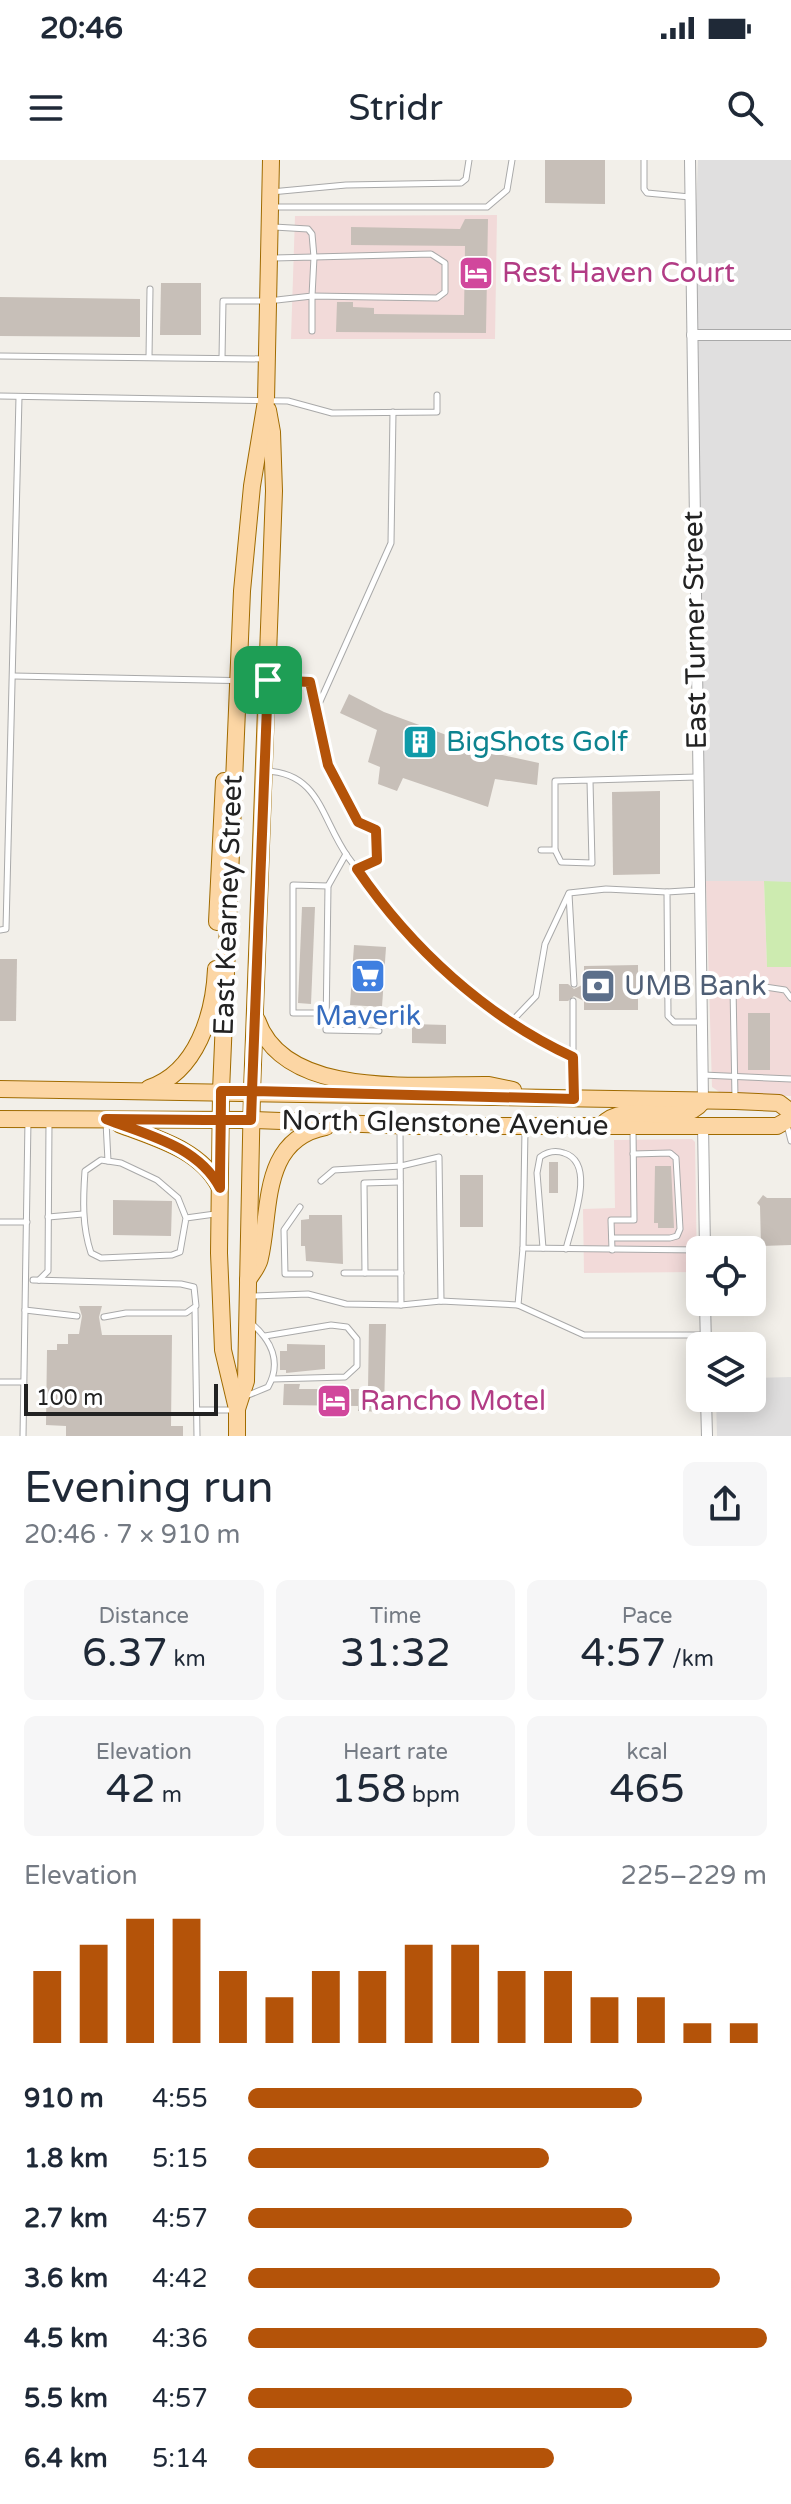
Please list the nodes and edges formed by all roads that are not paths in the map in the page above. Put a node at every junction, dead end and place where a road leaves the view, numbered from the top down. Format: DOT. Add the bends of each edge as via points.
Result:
graph roads {
  1 [pos="271,160"];
  2 [pos="469,160"];
  3 [pos="512,160"];
  4 [pos="644,160"];
  5 [pos="690,160"];
  6 [pos="690,197"];
  7 [pos="270,199"];
  8 [pos="269,227"];
  9 [pos="314,257"];
  10 [pos="269,258"];
  11 [pos="150,289"];
  12 [pos="312,296"];
  13 [pos="268,301"];
  14 [pos="312,331"];
  15 [pos="692,335"];
  16 [pos="791,335"];
  17 [pos="0,356"];
  18 [pos="149,357"];
  19 [pos="222,358"];
  20 [pos="267,359"];
  21 [pos="437,395"];
  22 [pos="0,396"];
  23 [pos="19,397"];
  24 [pos="266,401"];
  25 [pos="393,412"];
  26 [pos="14,676"];
  27 [pos="237,679"];
  28 [pos="268,680"];
  29 [pos="235,713"];
  30 [pos="314,715"];
  31 [pos="265,771"];
  32 [pos="698,777"];
  33 [pos="590,781"];
  34 [pos="541,850"];
  35 [pos="555,850"];
  36 [pos="346,854"];
  37 [pos="357,869"];
  38 [pos="328,886"];
  39 [pos="700,890"];
  40 [pos="667,892"];
  41 [pos="569,893"];
  42 [pos="0,930"];
  43 [pos="574,984"];
  44 [pos="733,987"];
  45 [pos="701,989"];
  46 [pos="791,998"];
  47 [pos="573,1001"];
  48 [pos="327,1013"];
  49 [pos="256,1015"];
  50 [pos="512,1021"];
  51 [pos="701,1022"];
  52 [pos="379,1031"];
  53 [pos="573,1057"];
  54 [pos="735,1074"];
  55 [pos="702,1075"];
  56 [pos="0,1077"];
  57 [pos="791,1079"];
  58 [pos="65,1088"];
  59 [pos="0,1089"];
  60 [pos="144,1090"];
  61 [pos="221,1091"];
  62 [pos="252,1091"];
  63 [pos="546,1098"];
  64 [pos="574,1099"];
  65 [pos="703,1101"];
  66 [pos="735,1101"];
  67 [pos="787,1113"];
  68 [pos="0,1119"];
  69 [pos="28,1119"];
  70 [pos="49,1119"];
  71 [pos="106,1119"];
  72 [pos="221,1120"];
  73 [pos="251,1120"];
  74 [pos="343,1124"];
  75 [pos="602,1125"];
  76 [pos="632,1125"];
  77 [pos="703,1125"];
  78 [pos="400,1126"];
  79 [pos="525,1127"];
  80 [pos="791,1141"];
  81 [pos="633,1154"];
  82 [pos="108,1161"];
  83 [pos="401,1166"];
  84 [pos="321,1181"];
  85 [pos="400,1182"];
  86 [pos="220,1188"];
  87 [pos="300,1207"];
  88 [pos="83,1214"];
  89 [pos="220,1214"];
  90 [pos="48,1217"];
  91 [pos="186,1218"];
  92 [pos="0,1222"];
  93 [pos="27,1222"];
  94 [pos="702,1236"];
  95 [pos="612,1238"];
  96 [pos="523,1248"];
  97 [pos="543,1248"];
  98 [pos="566,1249"];
  99 [pos="612,1250"];
  100 [pos="686,1250"];
  101 [pos="26,1271"];
  102 [pos="344,1273"];
  103 [pos="365,1273"];
  104 [pos="401,1273"];
  105 [pos="310,1274"];
  106 [pos="33,1280"];
  107 [pos="246,1290"];
  108 [pos="441,1301"];
  109 [pos="401,1305"];
  110 [pos="518,1305"];
  111 [pos="195,1307"];
  112 [pos="25,1310"];
  113 [pos="77,1316"];
  114 [pos="104,1317"];
  115 [pos="246,1320"];
  116 [pos="265,1336"];
  117 [pos="686,1340"];
  118 [pos="273,1379"];
  119 [pos="0,1382"];
  120 [pos="23,1382"];
  121 [pos="238,1405"];
  122 [pos="197,1410"];
  123 [pos="706,1412"];
  124 [pos="23,1436"];
  125 [pos="197,1436"];
  126 [pos="237,1436"];
  127 [pos="707,1436"];
  1 -- 7 [label="main road, East Kearney Street"];
  2 -- 7 [label="lane" via="461,183 346,185"];
  3 -- 7 [label="lane" via="507,190 487,207"];
  4 -- 6 [label="lane" via="647,193"];
  5 -- 6 [label="street, East Turner Street"];
  6 -- 15 [label="street, East Turner Street"];
  7 -- 8 [label="main road, East Kearney Street"];
  8 -- 9 [label="lane" via="308,229"];
  8 -- 10 [label="main road, East Kearney Street"];
  9 -- 10 [label="lane"];
  9 -- 12 [label="lane"];
  9 -- 12 [label="lane" via="431,254 445,263 446,286 441,296 429,299"];
  10 -- 13 [label="main road, East Kearney Street"];
  11 -- 18 [label="lane"];
  12 -- 13 [label="lane"];
  12 -- 14 [label="lane"];
  13 -- 19 [label="lane" via="223,301"];
  13 -- 20 [label="main road, East Kearney Street"];
  15 -- 16 [label="street"];
  15 -- 32 [label="street, East Turner Street"];
  17 -- 18 [label="lane"];
  18 -- 19 [label="lane"];
  19 -- 20 [label="lane"];
  20 -- 24 [label="main road, East Kearney Street"];
  21 -- 25 [label="lane" via="437,412"];
  22 -- 23 [label="lane"];
  23 -- 24 [label="lane"];
  23 -- 26 [label="lane"];
  24 -- 25 [label="lane" via="332,413"];
  24 -- 27 [label="main road, East Kearney Street" via="252,486"];
  24 -- 28 [label="main road, East Kearney Street" via="274,491"];
  25 -- 30 [label="lane" via="391,543"];
  26 -- 27 [label="lane"];
  26 -- 42 [label="lane" via="6,929"];
  27 -- 28 [label="lane"];
  27 -- 29 [label="main road, East Kearney Street"];
  28 -- 30 [label="lane" via="310,682"];
  28 -- 31 [label="main road, East Kearney Street"];
  29 -- 60 [label="main road" via="220,809 210,1014 176,1073"];
  29 -- 61 [label="main road, East Kearney Street"];
  30 -- 37 [label="lane" via="328,765 351,811 358,822 376,830 377,860"];
  31 -- 36 [label="lane" via="308,784"];
  31 -- 49 [label="main road, East Kearney Street"];
  32 -- 33 [label="lane"];
  32 -- 39 [label="street, East Turner Street"];
  33 -- 35 [label="lane" via="555,781"];
  33 -- 35 [label="lane" via="592,863 561,862"];
  34 -- 35 [label="lane"];
  36 -- 37 [label="lane"];
  36 -- 38 [label="lane"];
  37 -- 50 [label="lane" via="409,936 465,989"];
  38 -- 48 [label="lane"];
  38 -- 48 [label="lane" via="293,885 293,1013"];
  39 -- 40 [label="lane"];
  39 -- 45 [label="street, East Turner Street"];
  40 -- 41 [label="lane"];
  40 -- 51 [label="lane" via="668,1016 674,1022"];
  41 -- 43 [label="lane"];
  41 -- 50 [label="lane" via="545,944 536,996"];
  44 -- 45 [label="lane"];
  44 -- 46 [label="lane" via="785,990"];
  44 -- 54 [label="lane"];
  45 -- 51 [label="street, East Turner Street"];
  47 -- 53 [label="lane"];
  48 -- 52 [label="lane" via="326,1030"];
  49 -- 62 [label="main road, East Kearney Street"];
  49 -- 63 [label="main road" via="272,1046 334,1081 489,1085"];
  50 -- 53 [label="lane"];
  51 -- 55 [label="street, East Turner Street"];
  53 -- 64 [label="lane"];
  54 -- 55 [label="lane"];
  54 -- 57 [label="lane"];
  54 -- 66 [label="lane"];
  55 -- 65 [label="street, East Turner Street"];
  56 -- 58 [label="main road"];
  58 -- 59 [label="main road, North Glenstone Avenue"];
  58 -- 60 [label="main road, North Glenstone Avenue"];
  60 -- 61 [label="main road, North Glenstone Avenue"];
  61 -- 62 [label="main road, North Glenstone Avenue"];
  61 -- 72 [label="main road, East Kearney Street"];
  62 -- 63 [label="main road, North Glenstone Avenue"];
  62 -- 73 [label="main road, East Kearney Street"];
  63 -- 64 [label="main road, North Glenstone Avenue"];
  64 -- 65 [label="main road, North Glenstone Avenue"];
  65 -- 66 [label="main road, North Glenstone Avenue"];
  65 -- 75 [label="main road" via="687,1112 616,1114"];
  66 -- 67 [label="main road, North Glenstone Avenue"];
  67 -- 77 [label="main road, North Glenstone Avenue" via="713,1116"];
  67 -- 80 [label="lane"];
  68 -- 69 [label="main road, North Glenstone Avenue"];
  69 -- 70 [label="main road, North Glenstone Avenue"];
  69 -- 93 [label="lane"];
  70 -- 71 [label="main road, North Glenstone Avenue"];
  70 -- 90 [label="lane"];
  71 -- 72 [label="main road, North Glenstone Avenue"];
  71 -- 82 [label="lane"];
  71 -- 86 [label="main road" via="183,1150 209,1170"];
  72 -- 73 [label="main road, North Glenstone Avenue"];
  72 -- 86 [label="main road, East Kearney Street"];
  73 -- 74 [label="main road, North Glenstone Avenue"];
  73 -- 107 [label="main road, East Kearney Street"];
  74 -- 78 [label="main road, North Glenstone Avenue"];
  74 -- 107 [label="main road" via="306,1134 282,1159 266,1197 260,1261"];
  75 -- 76 [label="main road, North Glenstone Avenue"];
  75 -- 79 [label="main road, North Glenstone Avenue"];
  76 -- 77 [label="main road, North Glenstone Avenue"];
  76 -- 81 [label="lane"];
  77 -- 94 [label="street"];
  78 -- 79 [label="main road, North Glenstone Avenue"];
  78 -- 83 [label="lane"];
  79 -- 96 [label="lane"];
  81 -- 95 [label="lane" via="634,1220 611,1220"];
  81 -- 95 [label="lane" via="670,1153 676,1158 680,1229 670,1238"];
  82 -- 88 [label="lane" via="85,1171"];
  82 -- 91 [label="lane" via="157,1180 178,1198"];
  83 -- 84 [label="lane" via="334,1170"];
  83 -- 85 [label="lane"];
  83 -- 108 [label="lane" via="439,1157"];
  85 -- 103 [label="lane" via="364,1183"];
  85 -- 104 [label="lane"];
  86 -- 89 [label="main road, East Kearney Street"];
  87 -- 105 [label="lane" via="284,1230 285,1274"];
  88 -- 90 [label="lane"];
  88 -- 91 [label="lane" via="91,1253 101,1258 180,1252"];
  89 -- 91 [label="lane"];
  89 -- 121 [label="main road, East Kearney Street" via="223,1350"];
  90 -- 106 [label="lane" via="48,1271"];
  92 -- 93 [label="lane"];
  93 -- 101 [label="lane"];
  95 -- 99 [label="lane"];
  96 -- 97 [label="lane"];
  96 -- 110 [label="lane"];
  97 -- 98 [label="lane"];
  97 -- 98 [label="lane" via="540,1157 562,1152 577,1159 583,1172"];
  98 -- 99 [label="lane"];
  99 -- 100 [label="lane"];
  101 -- 106 [label="lane"];
  101 -- 112 [label="lane"];
  102 -- 103 [label="lane"];
  103 -- 104 [label="lane"];
  104 -- 109 [label="lane"];
  106 -- 111 [label="lane" via="189,1285 197,1293"];
  107 -- 109 [label="lane" via="308,1294 346,1304"];
  107 -- 115 [label="main road, East Kearney Street"];
  108 -- 109 [label="lane"];
  108 -- 110 [label="lane"];
  110 -- 117 [label="lane" via="584,1335"];
  111 -- 114 [label="lane" via="186,1313"];
  111 -- 122 [label="lane"];
  112 -- 113 [label="lane"];
  112 -- 120 [label="lane"];
  115 -- 116 [label="lane"];
  115 -- 121 [label="main road, East Kearney Street" via="246,1381"];
  116 -- 118 [label="lane" via="273,1353"];
  116 -- 118 [label="lane" via="331,1325 347,1327 357,1339 357,1366 345,1377"];
  118 -- 121 [label="lane"];
  119 -- 120 [label="lane"];
  120 -- 124 [label="lane"];
  121 -- 122 [label="lane"];
  121 -- 126 [label="main road, East Kearney Street"];
  122 -- 125 [label="lane"];
  123 -- 127 [label="street"];
}
